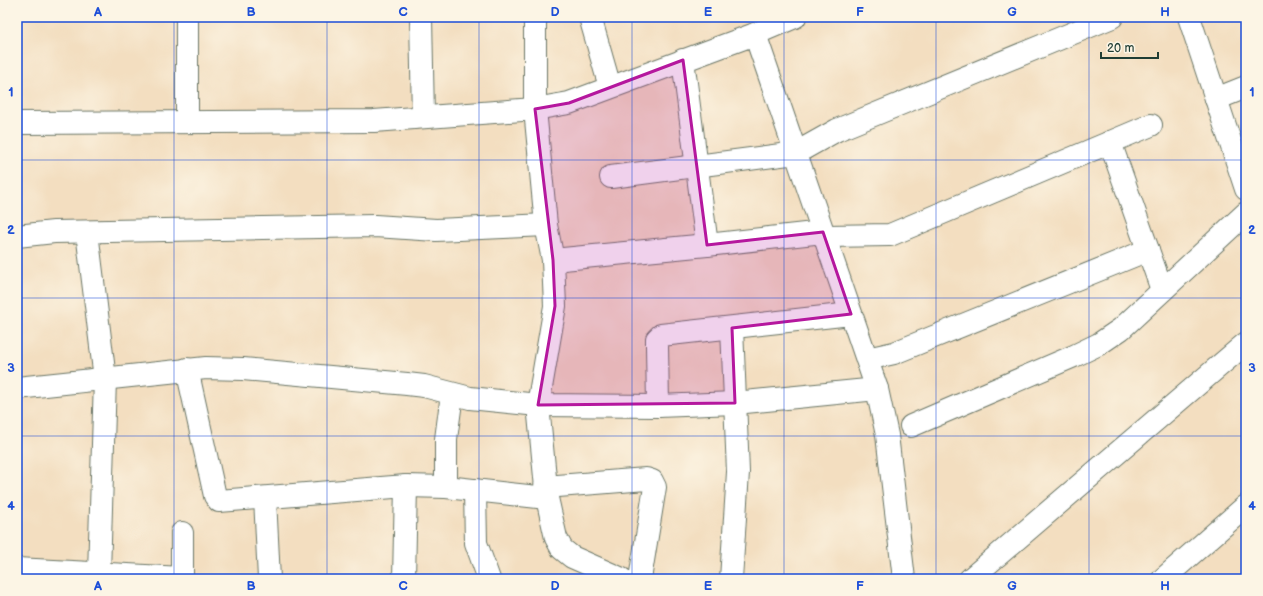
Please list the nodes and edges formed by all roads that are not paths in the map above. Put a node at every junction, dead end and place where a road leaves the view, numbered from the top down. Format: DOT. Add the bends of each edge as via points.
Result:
graph roads {
  1 [pos="187,17"];
  2 [pos="421,17"];
  3 [pos="535,17"];
  4 [pos="590,17"];
  5 [pos="795,17"];
  6 [pos="1112,17"];
  7 [pos="1189,17"];
  8 [pos="755,34"];
  9 [pos="683,60"];
  10 [pos="610,87"];
  11 [pos="1246,87"];
  12 [pos="1216,99"];
  13 [pos="535,108"];
  14 [pos="423,117"];
  15 [pos="187,122"];
  16 [pos="17,123"];
  17 [pos="1151,125"];
  18 [pos="1110,142"];
  19 [pos="796,153"];
  20 [pos="697,167"];
  21 [pos="612,177"];
  22 [pos="1246,190"];
  23 [pos="1246,213"];
  24 [pos="546,225"];
  25 [pos="87,232"];
  26 [pos="823,232"];
  27 [pos="17,236"];
  28 [pos="707,245"];
  29 [pos="1148,250"];
  30 [pos="553,260"];
  31 [pos="1162,290"];
  32 [pos="851,314"];
  33 [pos="732,328"];
  34 [pos="1246,343"];
  35 [pos="866,359"];
  36 [pos="187,369"];
  37 [pos="105,379"];
  38 [pos="17,388"];
  39 [pos="877,389"];
  40 [pos="452,394"];
  41 [pos="735,403"];
  42 [pos="538,405"];
  43 [pos="658,406"];
  44 [pos="911,426"];
  45 [pos="406,486"];
  46 [pos="446,487"];
  47 [pos="475,490"];
  48 [pos="546,492"];
  49 [pos="265,498"];
  50 [pos="1246,506"];
  51 [pos="182,534"];
  52 [pos="17,569"];
  53 [pos="99,573"];
  54 [pos="64,575"];
  55 [pos="182,579"];
  56 [pos="269,579"];
  57 [pos="404,579"];
  58 [pos="489,579"];
  59 [pos="622,579"];
  60 [pos="640,579"];
  61 [pos="731,579"];
  62 [pos="904,579"];
  63 [pos="970,579"];
  64 [pos="1163,579"];
  1 -- 15 [label="street"];
  2 -- 14 [label="street"];
  3 -- 13 [label="street"];
  4 -- 10 [label="street"];
  5 -- 8 [label="street"];
  6 -- 19 [label="street" via="837,130"];
  7 -- 12 [label="street"];
  8 -- 9 [label="street"];
  8 -- 19 [label="street"];
  9 -- 10 [label="street"];
  9 -- 20 [label="street"];
  10 -- 13 [label="street" via="569,103"];
  11 -- 12 [label="street"];
  12 -- 22 [label="street"];
  13 -- 14 [label="street"];
  13 -- 24 [label="street"];
  14 -- 15 [label="street" via="374,121"];
  15 -- 16 [label="street"];
  17 -- 18 [label="street"];
  18 -- 26 [label="street" via="890,235 826,236"];
  18 -- 29 [label="street"];
  19 -- 20 [label="street"];
  19 -- 26 [label="street"];
  20 -- 21 [label="street"];
  20 -- 28 [label="street"];
  23 -- 31 [label="street"];
  24 -- 25 [label="street" via="436,230 375,226"];
  24 -- 30 [label="street"];
  25 -- 27 [label="street"];
  25 -- 37 [label="street"];
  26 -- 28 [label="street"];
  26 -- 32 [label="street"];
  28 -- 30 [label="street"];
  29 -- 31 [label="street"];
  29 -- 35 [label="street" via="894,352"];
  30 -- 42 [label="street" via="555,306"];
  31 -- 44 [label="street" via="1121,329 1099,344"];
  32 -- 33 [label="street"];
  32 -- 35 [label="street"];
  33 -- 41 [label="street"];
  33 -- 43 [label="street" via="661,335 657,338"];
  34 -- 63 [label="street"];
  35 -- 39 [label="street"];
  36 -- 37 [label="street"];
  36 -- 40 [label="street" via="227,368 407,384"];
  36 -- 49 [label="street" via="217,499 222,501"];
  37 -- 38 [label="street"];
  37 -- 53 [label="street"];
  39 -- 41 [label="street"];
  39 -- 62 [label="street" via="887,435"];
  40 -- 42 [label="street"];
  40 -- 46 [label="street" via="446,439"];
  41 -- 43 [label="street"];
  41 -- 61 [label="street" via="738,492"];
  42 -- 43 [label="street"];
  42 -- 48 [label="street"];
  45 -- 46 [label="street"];
  45 -- 49 [label="street"];
  45 -- 57 [label="street"];
  46 -- 47 [label="street"];
  47 -- 48 [label="street"];
  47 -- 58 [label="street" via="476,543"];
  48 -- 59 [label="street" via="556,538 562,549 572,557"];
  48 -- 60 [label="street" via="646,479 652,481 655,487"];
  49 -- 56 [label="street"];
  50 -- 64 [label="street"];
  51 -- 55 [label="street"];
  52 -- 54 [label="street"];
  53 -- 54 [label="street"];
  53 -- 55 [label="street"];
}
